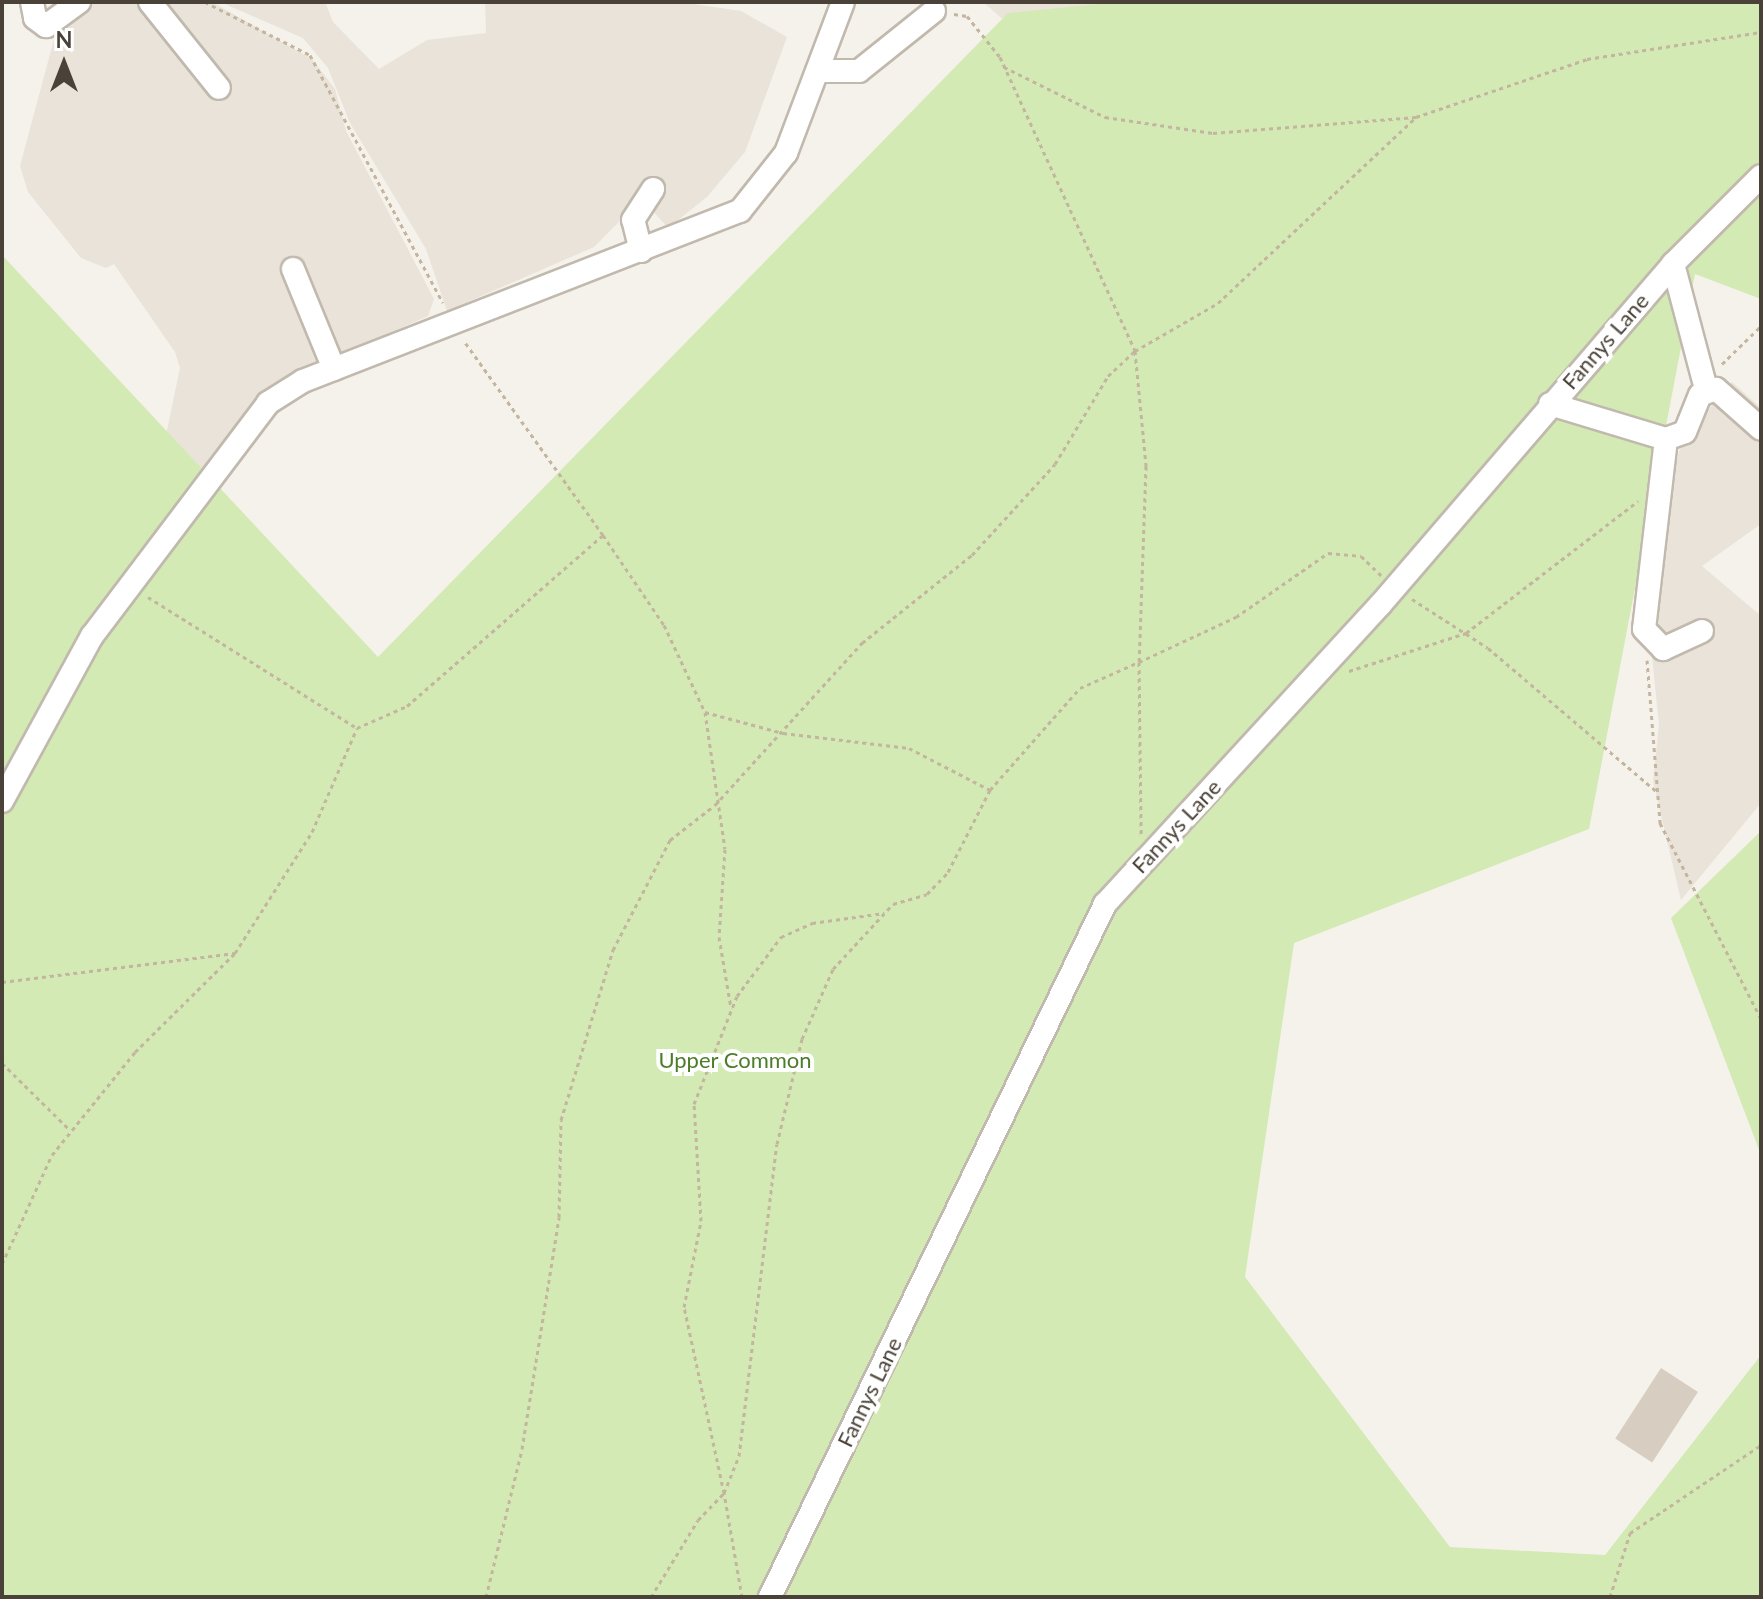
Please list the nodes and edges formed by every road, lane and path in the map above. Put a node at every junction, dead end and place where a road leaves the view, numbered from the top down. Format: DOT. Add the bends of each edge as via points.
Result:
graph roads {
  1 [pos="32,2"];
  2 [pos="79,2"];
  3 [pos="150,2"];
  4 [pos="205,2"];
  5 [pos="843,2"];
  6 [pos="934,11"];
  7 [pos="1761,32"];
  8 [pos="1004,67"];
  9 [pos="822,71"];
  10 [pos="219,88"];
  11 [pos="1416,117"];
  12 [pos="1761,176"];
  13 [pos="653,189"];
  14 [pos="641,251"];
  15 [pos="1673,264"];
  16 [pos="293,269"];
  17 [pos="454,326"];
  18 [pos="1761,326"];
  19 [pos="1135,351"];
  20 [pos="334,369"];
  21 [pos="1705,385"];
  22 [pos="1550,404"];
  23 [pos="1761,429"];
  24 [pos="1666,439"];
  25 [pos="1659,481"];
  26 [pos="603,535"];
  27 [pos="131,584"];
  28 [pos="1394,588"];
  29 [pos="1702,631"];
  30 [pos="1466,633"];
  31 [pos="1647,634"];
  32 [pos="1139,662"];
  33 [pos="1307,684"];
  34 [pos="705,712"];
  35 [pos="357,728"];
  36 [pos="783,733"];
  37 [pos="990,790"];
  38 [pos="1657,792"];
  39 [pos="2,801"];
  40 [pos="715,805"];
  41 [pos="1141,864"];
  42 [pos="885,912"];
  43 [pos="235,953"];
  44 [pos="2,982"];
  45 [pos="732,1011"];
  46 [pos="1761,1019"];
  47 [pos="2,1063"];
  48 [pos="71,1131"];
  49 [pos="2,1264"];
  50 [pos="1761,1445"];
  51 [pos="724,1493"];
  52 [pos="486,1597"];
  53 [pos="651,1597"];
  54 [pos="742,1597"];
  55 [pos="770,1597"];
  56 [pos="1610,1597"];
  1 -- 2 [label="street" via="35,18 46,26"];
  3 -- 10 [label="street"];
  4 -- 17 [label="path" via="310,55"];
  5 -- 9 [label="street"];
  6 -- 8 [label="path" via="967,16"];
  6 -- 9 [label="street" via="859,71"];
  7 -- 11 [label="path" via="1587,59"];
  8 -- 11 [label="path" via="1105,117 1213,133"];
  8 -- 19 [label="path"];
  9 -- 14 [label="street" via="786,153 740,211"];
  11 -- 19 [label="path" via="1218,303"];
  12 -- 15 [label="street, Fannys Lane"];
  13 -- 14 [label="street" via="633,220"];
  14 -- 17 [label="street"];
  15 -- 21 [label="street"];
  15 -- 22 [label="street, Fannys Lane"];
  16 -- 20 [label="street"];
  17 -- 20 [label="street"];
  17 -- 26 [label="path"];
  18 -- 21 [label="path"];
  19 -- 32 [label="path" via="1146,466"];
  19 -- 36 [label="path" via="1108,376 1055,464 972,555 862,643"];
  20 -- 27 [label="street" via="268,403"];
  21 -- 23 [label="street" via="1726,393"];
  21 -- 24 [label="street" via="1685,432"];
  22 -- 24 [label="street"];
  22 -- 28 [label="street, Fannys Lane"];
  24 -- 25 [label="street"];
  25 -- 30 [label="path"];
  25 -- 31 [label="street" via="1643,605"];
  26 -- 34 [label="path" via="664,625"];
  26 -- 35 [label="path" via="407,706"];
  27 -- 35 [label="path"];
  27 -- 39 [label="street" via="92,636"];
  28 -- 30 [label="path"];
  28 -- 32 [label="path" via="1361,556 1328,553 1236,617"];
  28 -- 33 [label="street, Fannys Lane"];
  29 -- 31 [label="street" via="1663,649"];
  30 -- 33 [label="path"];
  30 -- 38 [label="path"];
  31 -- 38 [label="path"];
  32 -- 37 [label="path" via="1080,688"];
  32 -- 41 [label="path"];
  33 -- 41 [label="street, Fannys Lane"];
  34 -- 36 [label="path"];
  34 -- 40 [label="path"];
  35 -- 43 [label="path" via="312,832"];
  36 -- 37 [label="path" via="909,748"];
  36 -- 40 [label="path"];
  37 -- 42 [label="path" via="948,872 927,894"];
  38 -- 46 [label="path" via="1660,823"];
  40 -- 45 [label="path" via="725,849 719,937"];
  40 -- 52 [label="path" via="670,840 595,998 561,1120 559,1217 522,1449"];
  41 -- 55 [label="street, Fannys Lane" via="1105,904"];
  42 -- 45 [label="path" via="812,923 781,937"];
  42 -- 51 [label="path" via="833,969 802,1039 777,1144 739,1456"];
  43 -- 44 [label="path"];
  43 -- 48 [label="path" via="135,1052"];
  45 -- 51 [label="path" via="694,1104 701,1221 684,1307"];
  47 -- 48 [label="path"];
  48 -- 49 [label="path" via="52,1155"];
  50 -- 56 [label="path" via="1630,1533"];
  51 -- 53 [label="path" via="698,1520"];
  51 -- 54 [label="path"];
}
